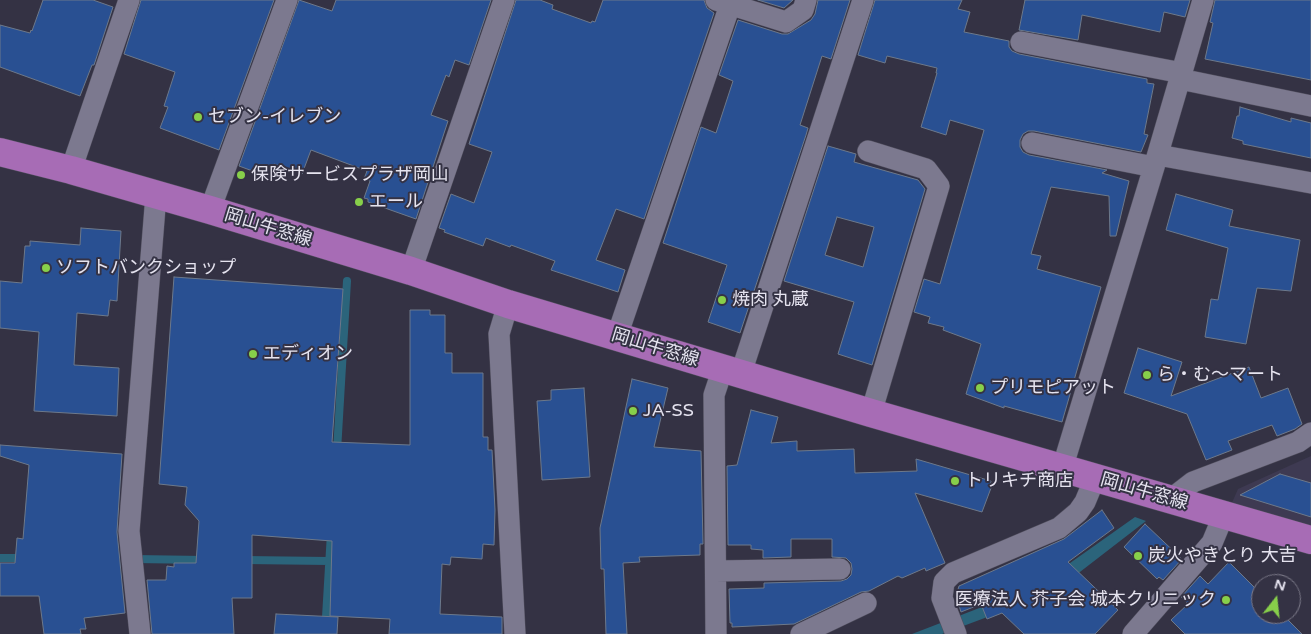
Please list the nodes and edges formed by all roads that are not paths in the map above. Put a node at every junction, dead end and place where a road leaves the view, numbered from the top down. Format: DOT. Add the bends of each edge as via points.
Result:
graph roads {
  1 [pos="129,0"];
  2 [pos="287,0"];
  3 [pos="504,0"];
  4 [pos="806,0"];
  5 [pos="864,0"];
  6 [pos="1203,0"];
  7 [pos="723,2"];
  8 [pos="1021,42"];
  9 [pos="1181,76"];
  10 [pos="1311,106"];
  11 [pos="1032,143"];
  12 [pos="868,151"];
  13 [pos="0,152"];
  14 [pos="1156,161"];
  15 [pos="71,170"];
  16 [pos="1311,183"];
  17 [pos="156,194"];
  18 [pos="210,210"];
  19 [pos="411,271"];
  20 [pos="508,304"];
  21 [pos="617,336"];
  22 [pos="732,371"];
  23 [pos="871,413"];
  24 [pos="1311,433"];
  25 [pos="1062,469"];
  26 [pos="1095,478"];
  27 [pos="1171,499"];
  28 [pos="1224,514"];
  29 [pos="1311,540"];
  30 [pos="840,569"];
  31 [pos="716,571"];
  32 [pos="866,603"];
  33 [pos="953,628"];
  34 [pos="140,634"];
  35 [pos="515,634"];
  36 [pos="716,634"];
  37 [pos="801,634"];
  38 [pos="1133,634"];
  1 -- 15 [label="street"];
  2 -- 18 [label="street"];
  3 -- 19 [label="street"];
  4 -- 7 [label="street" via="803,10 786,22"];
  5 -- 22 [label="street"];
  6 -- 9 [label="street"];
  7 -- 21 [label="street"];
  8 -- 9 [label="street"];
  9 -- 10 [label="street"];
  9 -- 14 [label="street"];
  11 -- 14 [label="street"];
  12 -- 23 [label="street" via="926,169 939,186"];
  13 -- 15 [label="main road, 岡山牛窓線"];
  14 -- 16 [label="street"];
  14 -- 25 [label="street"];
  15 -- 17 [label="main road, 岡山牛窓線"];
  17 -- 18 [label="main road, 岡山牛窓線"];
  17 -- 34 [label="street" via="129,531"];
  18 -- 19 [label="main road, 岡山牛窓線"];
  19 -- 20 [label="main road, 岡山牛窓線"];
  20 -- 21 [label="main road, 岡山牛窓線"];
  20 -- 35 [label="street" via="499,334"];
  21 -- 22 [label="main road, 岡山牛窓線"];
  22 -- 23 [label="main road, 岡山牛窓線"];
  22 -- 31 [label="street" via="714,396"];
  23 -- 25 [label="main road, 岡山牛窓線"];
  24 -- 27 [label="street" via="1298,442 1193,482"];
  25 -- 26 [label="main road, 岡山牛窓線"];
  26 -- 27 [label="main road, 岡山牛窓線"];
  26 -- 33 [label="street" via="1078,512 1059,528 953,573 944,582 942,598"];
  27 -- 28 [label="main road, 岡山牛窓線"];
  28 -- 29 [label="main road, 岡山牛窓線"];
  28 -- 38 [label="street" via="1212,544"];
  30 -- 31 [label="street"];
  31 -- 36 [label="street"];
  32 -- 37 [label="street"];
}
